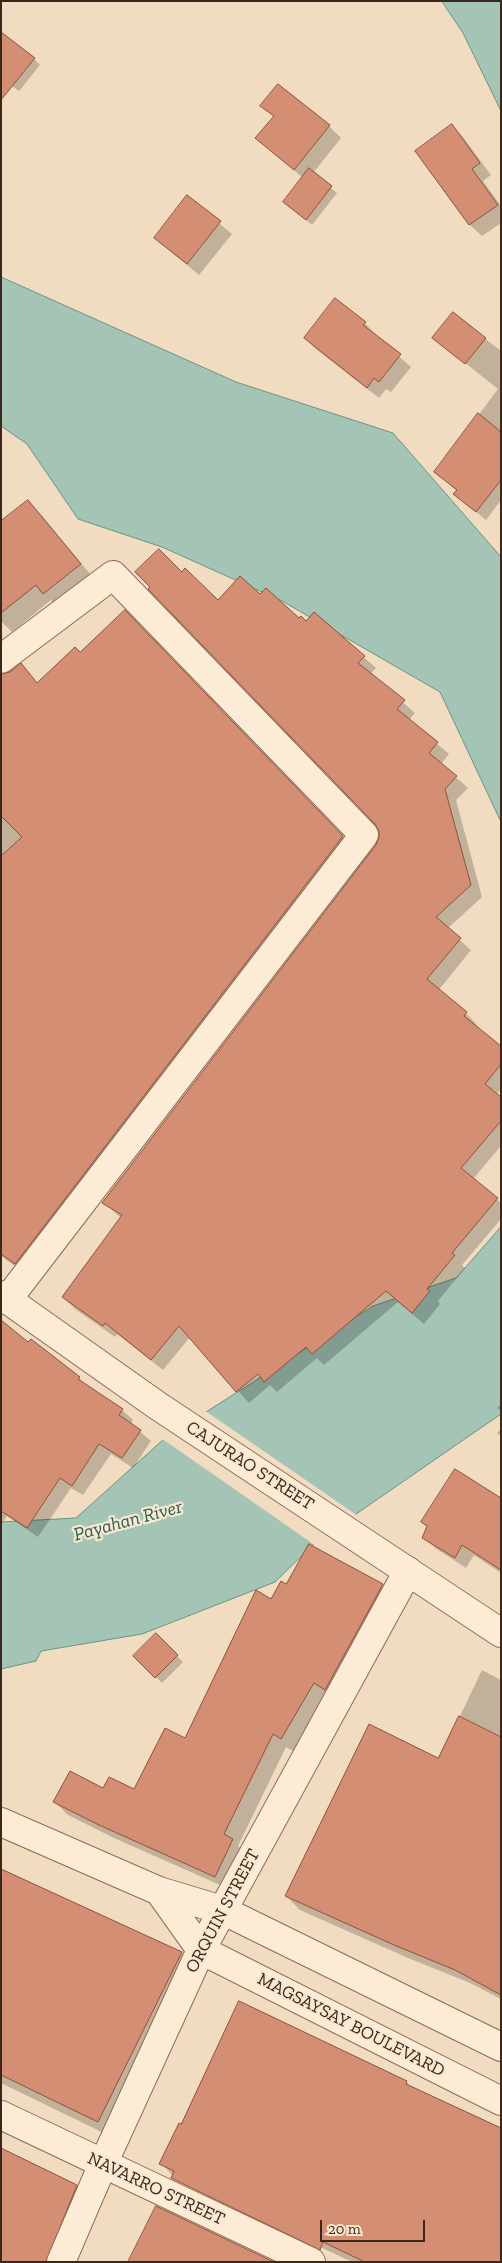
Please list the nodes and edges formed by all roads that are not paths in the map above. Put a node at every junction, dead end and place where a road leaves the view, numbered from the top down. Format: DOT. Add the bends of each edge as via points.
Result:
graph roads {
  1 [pos="1,659"];
  2 [pos="4,1297"];
  3 [pos="399,1565"];
  4 [pos="501,1634"];
  5 [pos="1,1822"];
  6 [pos="159,1891"];
  7 [pos="222,1910"];
  8 [pos="201,1950"];
  9 [pos="501,2047"];
  10 [pos="501,2101"];
  11 [pos="1,2115"];
  12 [pos="103,2164"];
  13 [pos="61,2262"];
  14 [pos="311,2262"];
  1 -- 2 [label="street" via="114,575 364,835"];
  2 -- 3 [label="street, CAJURAO STREET" via="158,1406"];
  3 -- 4 [label="street, CAJURAO STREET"];
  3 -- 7 [label="street, ORQUIN STREET"];
  5 -- 6 [label="street"];
  6 -- 7 [label="street"];
  6 -- 8 [label="street"];
  7 -- 8 [label="street, ORQUIN STREET"];
  7 -- 9 [label="street"];
  8 -- 10 [label="street, MAGSAYSAY BOULEVARD"];
  8 -- 12 [label="street, ORQUIN STREET"];
  11 -- 12 [label="street, NAVARRO STREET"];
  12 -- 13 [label="street, ORQUIN STREET"];
  12 -- 14 [label="street, NAVARRO STREET"];
}
